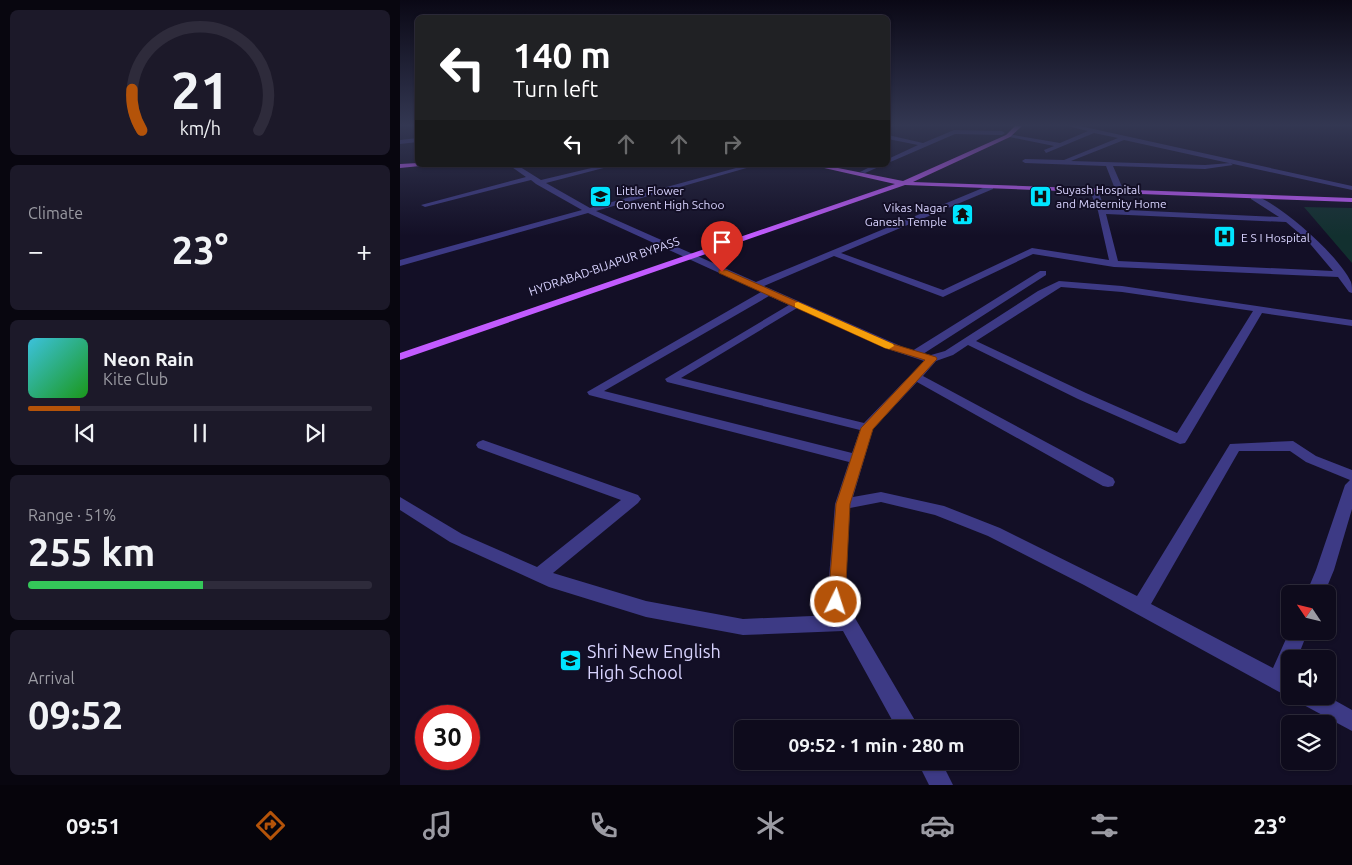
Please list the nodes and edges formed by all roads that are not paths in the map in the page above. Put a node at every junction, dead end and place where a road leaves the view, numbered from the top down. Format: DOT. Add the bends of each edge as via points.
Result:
graph roads {
  1 [pos="942,163"];
  2 [pos="942,163"];
  3 [pos="1078,163"];
  4 [pos="1238,163"];
  5 [pos="1109,164"];
  6 [pos="415,165"];
  7 [pos="400,166"];
  8 [pos="515,167"];
  9 [pos="602,167"];
  10 [pos="747,167"];
  11 [pos="825,167"];
  12 [pos="839,167"];
  13 [pos="875,167"];
  14 [pos="863,172"];
  15 [pos="535,180"];
  16 [pos="903,181"];
  17 [pos="990,187"];
  18 [pos="1352,188"];
  19 [pos="1118,189"];
  20 [pos="1094,191"];
  21 [pos="1254,197"];
  22 [pos="1352,199"];
  23 [pos="425,205"];
  24 [pos="587,210"];
  25 [pos="1102,212"];
  26 [pos="1289,220"];
  27 [pos="680,253"];
  28 [pos="834,253"];
  29 [pos="690,257"];
  30 [pos="400,264"];
  31 [pos="1114,264"];
  32 [pos="1044,273"];
  33 [pos="1342,274"];
  34 [pos="755,286"];
  35 [pos="1352,290"];
  36 [pos="769,292"];
  37 [pos="796,304"];
  38 [pos="1260,308"];
  39 [pos="1352,323"];
  40 [pos="968,341"];
  41 [pos="400,348"];
  42 [pos="913,355"];
  43 [pos="400,357"];
  44 [pos="932,359"];
  45 [pos="915,376"];
  46 [pos="867,428"];
  47 [pos="483,445"];
  48 [pos="857,460"];
  49 [pos="1352,476"];
  50 [pos="1108,482"];
  51 [pos="1352,485"];
  52 [pos="400,503"];
  53 [pos="843,504"];
  54 [pos="539,575"];
  55 [pos="1319,585"];
  56 [pos="1140,607"];
  57 [pos="848,623"];
  58 [pos="1281,682"];
  59 [pos="1324,705"];
  60 [pos="905,720"];
  61 [pos="1352,720"];
  62 [pos="933,770"];
  63 [pos="942,785"];
  1 -- 16 [label="main road"];
  2 -- 16 [label="main road, HYDRABAD-BIJAPUR BYPASS"];
  3 -- 5 [label="street"];
  4 -- 5 [label="street" via="1205,167"];
  4 -- 18 [label="street"];
  5 -- 19 [label="street"];
  6 -- 7 [label="main road"];
  8 -- 15 [label="street"];
  9 -- 15 [label="street"];
  10 -- 24 [label="street"];
  11 -- 16 [label="main road"];
  12 -- 14 [label="main road"];
  13 -- 14 [label="street"];
  14 -- 16 [label="main road"];
  15 -- 23 [label="street"];
  15 -- 24 [label="street"];
  16 -- 17 [label="main road"];
  16 -- 19 [label="main road"];
  16 -- 27 [label="main road, HYDRABAD-BIJAPUR BYPASS"];
  16 -- 29 [label="main road"];
  17 -- 20 [label="main road"];
  17 -- 28 [label="street"];
  19 -- 22 [label="main road"];
  20 -- 21 [label="main road"];
  20 -- 25 [label="street"];
  21 -- 22 [label="main road"];
  21 -- 26 [label="street"];
  24 -- 27 [label="street"];
  24 -- 30 [label="street"];
  25 -- 26 [label="street"];
  25 -- 31 [label="street"];
  26 -- 33 [label="street"];
  27 -- 29 [label="street"];
  27 -- 41 [label="main road, HYDRABAD-BIJAPUR BYPASS"];
  28 -- 31 [label="street" via="943,294 1032,251"];
  28 -- 34 [label="street"];
  29 -- 34 [label="street"];
  29 -- 43 [label="main road"];
  31 -- 33 [label="street"];
  32 -- 42 [label="street"];
  33 -- 35 [label="street"];
  34 -- 36 [label="street"];
  36 -- 37 [label="street"];
  36 -- 48 [label="street" via="593,392"];
  37 -- 42 [label="street"];
  37 -- 46 [label="street" via="671,379"];
  38 -- 39 [label="street"];
  38 -- 40 [label="street" via="1122,288 1059,284"];
  38 -- 40 [label="street" via="1180,440"];
  40 -- 44 [label="street"];
  42 -- 44 [label="street"];
  44 -- 45 [label="street"];
  45 -- 46 [label="street"];
  45 -- 50 [label="street"];
  46 -- 48 [label="street"];
  47 -- 54 [label="street" via="633,499"];
  48 -- 53 [label="street"];
  49 -- 56 [label="street" via="1311,459 1293,446 1235,447"];
  51 -- 55 [label="street"];
  52 -- 54 [label="street" via="456,538"];
  53 -- 56 [label="street" via="881,497 938,510 994,532"];
  53 -- 57 [label="street" via="836,602"];
  54 -- 57 [label="street" via="646,609 744,627"];
  56 -- 58 [label="street"];
  57 -- 60 [label="street"];
  59 -- 61 [label="street"];
  62 -- 63 [label="street"];
}
